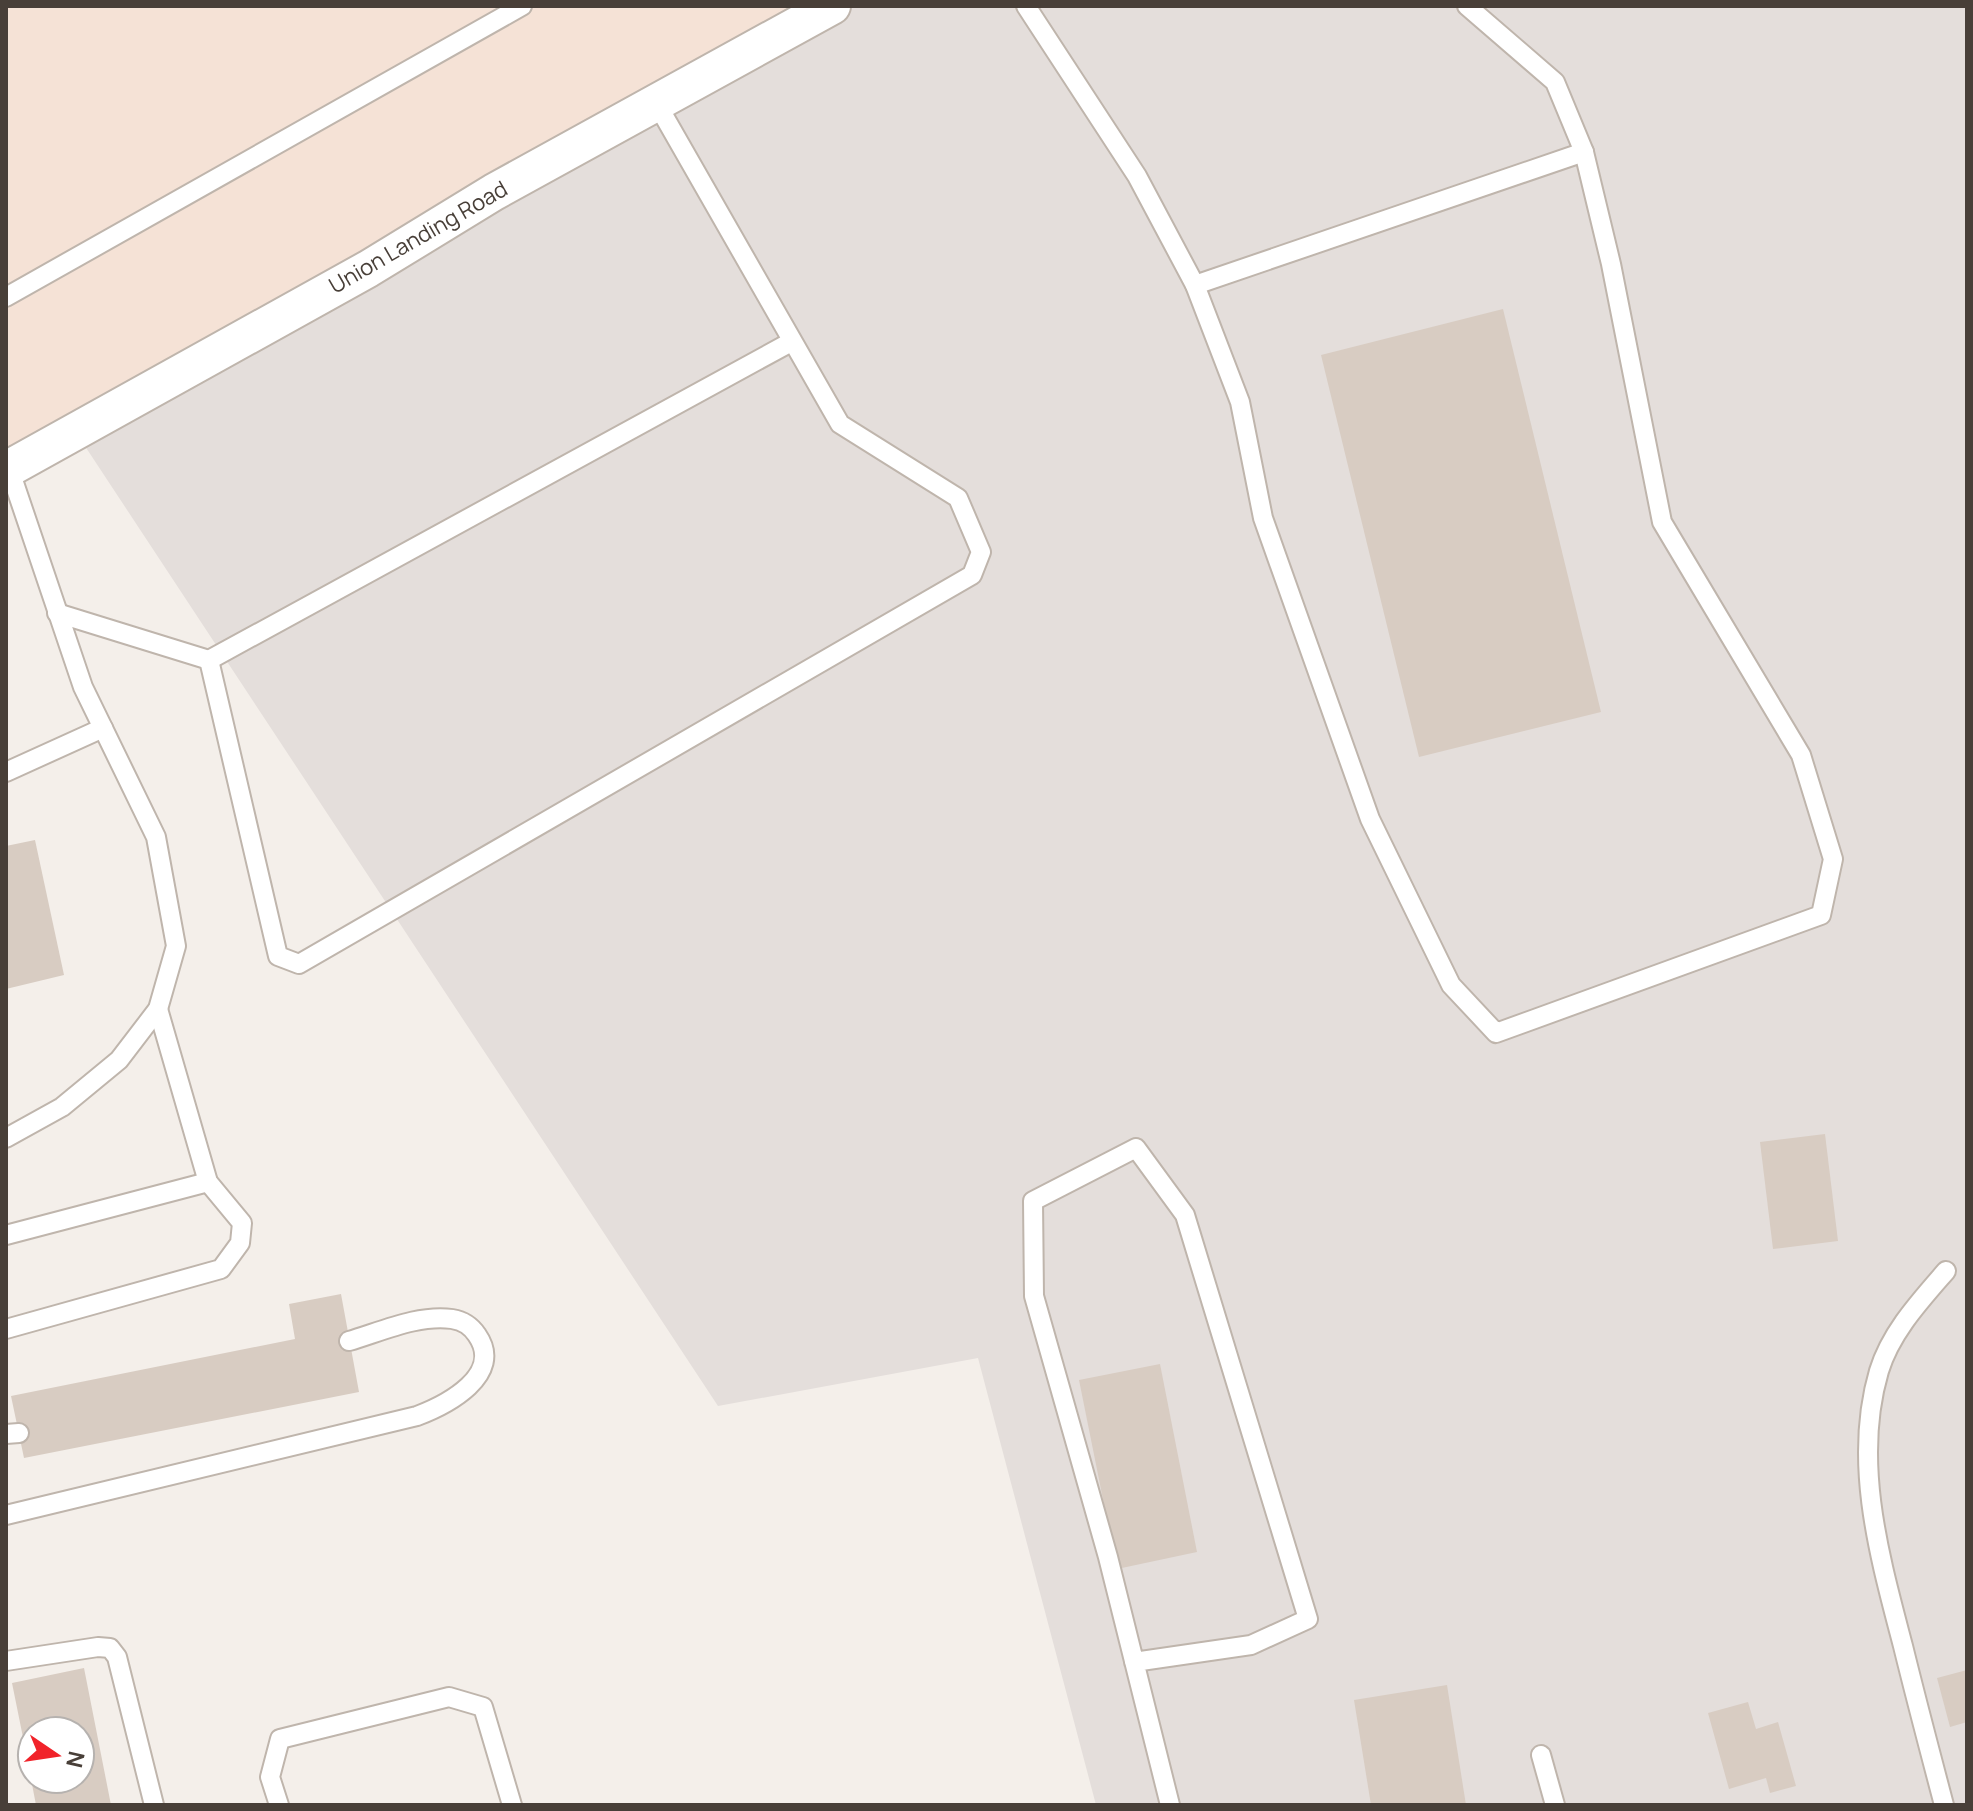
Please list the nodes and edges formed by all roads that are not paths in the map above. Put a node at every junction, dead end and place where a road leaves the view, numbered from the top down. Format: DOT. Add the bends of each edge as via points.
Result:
graph roads {
  1 [pos="522,6"];
  2 [pos="832,6"];
  3 [pos="1026,6"];
  4 [pos="1467,6"];
  5 [pos="657,104"];
  6 [pos="1584,152"];
  7 [pos="1195,285"];
  8 [pos="6,297"];
  9 [pos="791,342"];
  10 [pos="7,469"];
  11 [pos="57,613"];
  12 [pos="209,660"];
  13 [pos="103,728"];
  14 [pos="6,772"];
  15 [pos="158,1009"];
  16 [pos="6,1138"];
  17 [pos="208,1182"];
  18 [pos="6,1235"];
  19 [pos="1946,1271"];
  20 [pos="6,1329"];
  21 [pos="349,1341"];
  22 [pos="6,1515"];
  23 [pos="6,1661"];
  24 [pos="1134,1662"];
  25 [pos="1541,1755"];
  26 [pos="506,1804"];
  27 [pos="154,1805"];
  28 [pos="279,1805"];
  29 [pos="1170,1805"];
  30 [pos="1555,1805"];
  31 [pos="1944,1805"];
  1 -- 8 [label="lane"];
  2 -- 5 [label="street, Union Landing Road"];
  3 -- 7 [label="lane" via="1137,176"];
  4 -- 6 [label="lane" via="1555,82"];
  5 -- 9 [label="lane"];
  5 -- 10 [label="street, Union Landing Road"];
  6 -- 7 [label="lane"];
  6 -- 7 [label="lane" via="1662,522 1801,755 1833,859 1821,915 1496,1033 1451,985 1370,819 1263,518 1240,402"];
  9 -- 12 [label="lane"];
  9 -- 12 [label="lane" via="840,424 958,498 981,552 972,575 299,964 278,956"];
  10 -- 11 [label="lane"];
  11 -- 12 [label="lane"];
  11 -- 13 [label="lane"];
  13 -- 14 [label="lane"];
  13 -- 15 [label="lane" via="156,837 176,946"];
  15 -- 16 [label="lane" via="119,1060 62,1107"];
  15 -- 17 [label="lane"];
  17 -- 18 [label="lane"];
  17 -- 20 [label="lane" via="242,1223 240,1243 221,1269"];
  19 -- 31 [label="lane" via="1904,1319 1879,1369 1870,1416 1869,1475 1878,1548"];
  21 -- 22 [label="lane" via="417,1321 452,1319 470,1325 482,1342 483,1362 473,1384 461,1394 417,1416"];
  23 -- 27 [label="lane" via="110,1648 117,1657"];
  24 -- 24 [label="lane" via="1034,1296 1033,1201 1136,1148 1185,1215 1308,1619 1251,1645"];
  24 -- 29 [label="lane"];
  25 -- 30 [label="lane"];
  26 -- 28 [label="lane" via="483,1707 449,1697 280,1739 270,1777"];
}
